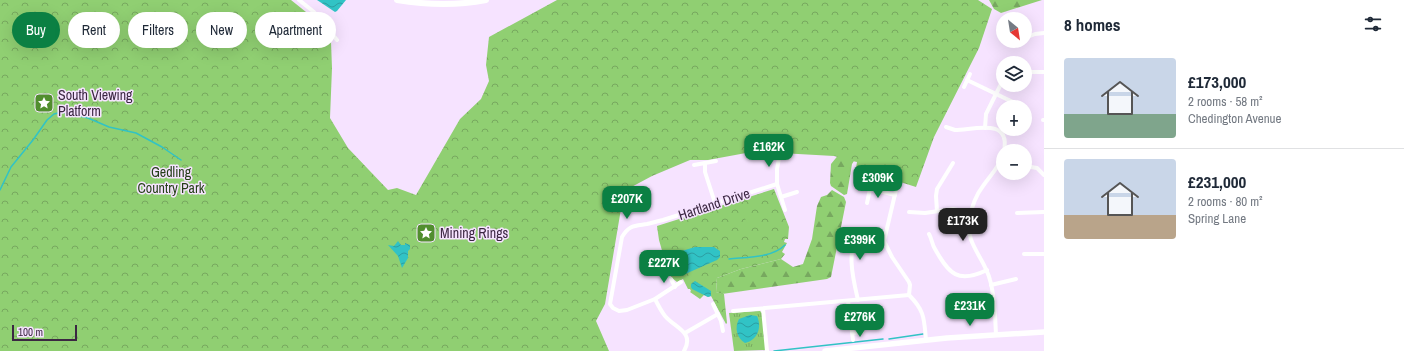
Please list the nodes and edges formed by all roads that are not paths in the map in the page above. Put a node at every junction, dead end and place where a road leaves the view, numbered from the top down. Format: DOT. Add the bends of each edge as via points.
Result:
graph roads {
  1 [pos="299,0"];
  2 [pos="397,0"];
  3 [pos="486,0"];
  4 [pos="1044,33"];
  5 [pos="1032,36"];
  6 [pos="337,40"];
  7 [pos="1042,72"];
  8 [pos="970,74"];
  9 [pos="1039,78"];
  10 [pos="967,80"];
  11 [pos="964,87"];
  12 [pos="997,92"];
  13 [pos="995,95"];
  14 [pos="1008,100"];
  15 [pos="946,127"];
  16 [pos="985,128"];
  17 [pos="1005,144"];
  18 [pos="769,153"];
  19 [pos="780,153"];
  20 [pos="791,154"];
  21 [pos="716,161"];
  22 [pos="705,163"];
  23 [pos="953,163"];
  24 [pos="944,164"];
  25 [pos="694,165"];
  26 [pos="1043,165"];
  27 [pos="1032,167"];
  28 [pos="950,168"];
  29 [pos="996,170"];
  30 [pos="1040,170"];
  31 [pos="1044,175"];
  32 [pos="777,184"];
  33 [pos="864,188"];
  34 [pos="870,189"];
  35 [pos="896,190"];
  36 [pos="798,192"];
  37 [pos="895,195"];
  38 [pos="781,197"];
  39 [pos="715,203"];
  40 [pos="867,203"];
  41 [pos="920,207"];
  42 [pos="1022,207"];
  43 [pos="785,210"];
  44 [pos="909,212"];
  45 [pos="937,212"];
  46 [pos="1022,212"];
  47 [pos="1044,212"];
  48 [pos="1017,213"];
  49 [pos="920,214"];
  50 [pos="971,214"];
  51 [pos="932,236"];
  52 [pos="884,241"];
  53 [pos="1024,254"];
  54 [pos="1044,254"];
  55 [pos="987,270"];
  56 [pos="671,279"];
  57 [pos="1016,279"];
  58 [pos="1009,281"];
  59 [pos="681,282"];
  60 [pos="992,284"];
  61 [pos="675,286"];
  62 [pos="1010,286"];
  63 [pos="909,295"];
  64 [pos="655,300"];
  65 [pos="858,300"];
  66 [pos="848,301"];
  67 [pos="713,304"];
  68 [pos="763,309"];
  69 [pos="733,311"];
  70 [pos="718,314"];
  71 [pos="723,331"];
  72 [pos="862,332"];
  73 [pos="1044,332"];
  74 [pos="685,333"];
  75 [pos="852,333"];
  76 [pos="996,334"];
  77 [pos="853,340"];
  78 [pos="926,340"];
  79 [pos="684,351"];
  80 [pos="767,351"];
  81 [pos="825,351"];
  1 -- 6 [label="street" via="314,12"];
  2 -- 3 [label="main road" via="462,4"];
  4 -- 5 [label="street"];
  7 -- 9 [label="street"];
  8 -- 10 [label="street"];
  10 -- 11 [label="street"];
  10 -- 13 [label="street"];
  12 -- 13 [label="street"];
  13 -- 14 [label="street"];
  13 -- 16 [label="street" via="986,114"];
  15 -- 16 [label="street" via="954,132"];
  16 -- 17 [label="street" via="995,128 1001,133"];
  18 -- 19 [label="street"];
  19 -- 20 [label="street"];
  19 -- 32 [label="street"];
  21 -- 22 [label="street"];
  22 -- 25 [label="street"];
  22 -- 39 [label="street" via="705,172"];
  23 -- 28 [label="street"];
  24 -- 28 [label="street"];
  26 -- 30 [label="street"];
  27 -- 30 [label="street"];
  28 -- 45 [label="street" via="936,193"];
  29 -- 50 [label="street" via="980,191"];
  30 -- 31 [label="street"];
  32 -- 38 [label="street"];
  32 -- 39 [label="street, Hartland Drive"];
  33 -- 34 [label="street"];
  34 -- 37 [label="street"];
  34 -- 40 [label="street"];
  35 -- 37 [label="street"];
  36 -- 38 [label="street"];
  37 -- 52 [label="street"];
  38 -- 43 [label="street"];
  39 -- 64 [label="street, Hartland Drive" via="653,222 634,225 626,230 622,238 610,304 619,311"];
  41 -- 49 [label="street"];
  42 -- 46 [label="street"];
  44 -- 49 [label="street"];
  45 -- 49 [label="street"];
  45 -- 50 [label="street" via="953,209"];
  46 -- 47 [label="street"];
  46 -- 48 [label="street"];
  50 -- 55 [label="street" via="968,234"];
  51 -- 55 [label="street" via="935,249 945,267 954,275 972,275"];
  52 -- 63 [label="street" via="909,282"];
  52 -- 65 [label="street" via="863,238 852,248 853,275"];
  53 -- 54 [label="street" via="1029,251"];
  55 -- 60 [label="street"];
  56 -- 61 [label="street"];
  57 -- 58 [label="street"];
  58 -- 60 [label="street"];
  58 -- 62 [label="street"];
  59 -- 61 [label="street"];
  60 -- 76 [label="street"];
  61 -- 64 [label="street"];
  63 -- 65 [label="street"];
  63 -- 78 [label="street" via="924,316"];
  64 -- 74 [label="street" via="665,316"];
  65 -- 66 [label="street"];
  66 -- 68 [label="street"];
  66 -- 75 [label="street"];
  67 -- 70 [label="street"];
  68 -- 69 [label="street"];
  68 -- 80 [label="street"];
  70 -- 71 [label="street"];
  70 -- 74 [label="street"];
  72 -- 75 [label="street"];
  73 -- 76 [label="street"];
  74 -- 79 [label="street" via="687,344"];
  75 -- 77 [label="street"];
  76 -- 78 [label="street"];
  78 -- 81 [label="street"];
}
